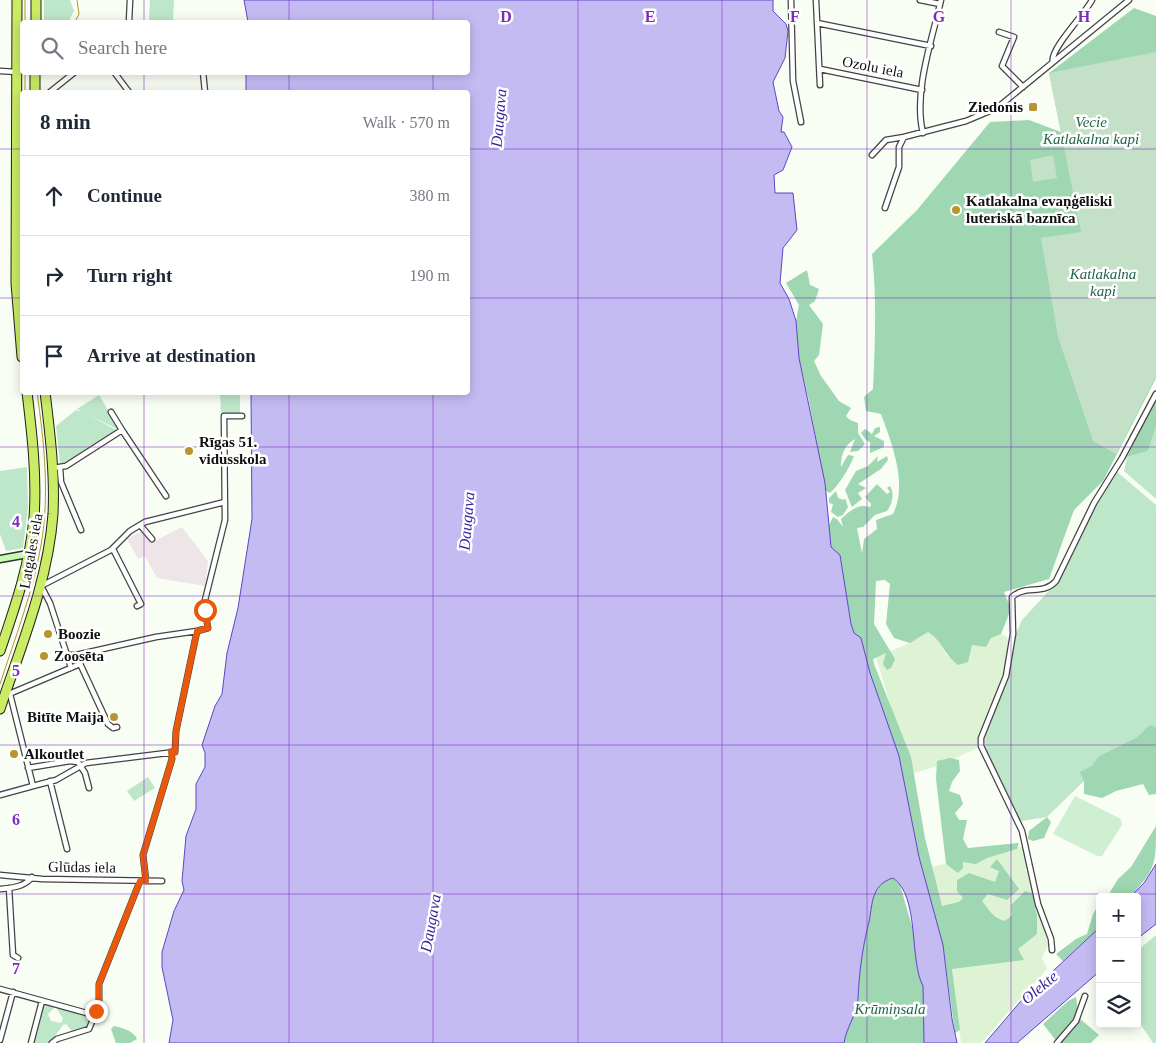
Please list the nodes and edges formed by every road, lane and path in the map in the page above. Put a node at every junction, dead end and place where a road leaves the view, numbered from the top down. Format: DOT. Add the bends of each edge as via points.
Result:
graph roads {
  1 [pos="17,0"];
  2 [pos="36,0"];
  3 [pos="130,0"];
  4 [pos="791,0"];
  5 [pos="816,0"];
  6 [pos="920,0"];
  7 [pos="1092,0"];
  8 [pos="1129,0"];
  9 [pos="941,2"];
  10 [pos="36,20"];
  11 [pos="129,20"];
  12 [pos="817,23"];
  13 [pos="999,32"];
  14 [pos="931,46"];
  15 [pos="1053,62"];
  16 [pos="820,69"];
  17 [pos="0,71"];
  18 [pos="17,72"];
  19 [pos="35,75"];
  20 [pos="71,75"];
  21 [pos="116,75"];
  22 [pos="203,75"];
  23 [pos="820,85"];
  24 [pos="1023,86"];
  25 [pos="35,90"];
  26 [pos="52,90"];
  27 [pos="128,90"];
  28 [pos="205,90"];
  29 [pos="922,90"];
  30 [pos="801,122"];
  31 [pos="922,133"];
  32 [pos="904,137"];
  33 [pos="872,155"];
  34 [pos="885,208"];
  35 [pos="20,306"];
  36 [pos="1156,394"];
  37 [pos="27,395"];
  38 [pos="45,395"];
  39 [pos="111,412"];
  40 [pos="242,416"];
  41 [pos="122,430"];
  42 [pos="57,468"];
  43 [pos="166,496"];
  44 [pos="226,502"];
  45 [pos="140,525"];
  46 [pos="81,530"];
  47 [pos="152,539"];
  48 [pos="113,548"];
  49 [pos="28,554"];
  50 [pos="0,558"];
  51 [pos="40,586"];
  52 [pos="137,606"];
  53 [pos="197,631"];
  54 [pos="0,651"];
  55 [pos="67,655"];
  56 [pos="76,655"];
  57 [pos="80,664"];
  58 [pos="71,668"];
  59 [pos="8,694"];
  60 [pos="0,709"];
  61 [pos="117,727"];
  62 [pos="171,752"];
  63 [pos="81,766"];
  64 [pos="28,768"];
  65 [pos="50,781"];
  66 [pos="33,786"];
  67 [pos="89,788"];
  68 [pos="0,795"];
  69 [pos="67,849"];
  70 [pos="0,874"];
  71 [pos="32,878"];
  72 [pos="140,881"];
  73 [pos="146,881"];
  74 [pos="162,881"];
  75 [pos="9,888"];
  76 [pos="0,889"];
  77 [pos="1052,950"];
  78 [pos="18,958"];
  79 [pos="0,989"];
  80 [pos="13,992"];
  81 [pos="1085,996"];
  82 [pos="42,1001"];
  83 [pos="94,1015"];
  84 [pos="0,1040"];
  85 [pos="31,1043"];
  86 [pos="52,1043"];
  87 [pos="1057,1043"];
  1 -- 18 [label="highway"];
  2 -- 10 [label="highway"];
  3 -- 11 [label="street"];
  4 -- 30 [label="street" via="793,81"];
  5 -- 12 [label="street"];
  6 -- 9 [label="street"];
  7 -- 15 [label="street" via="1053,52"];
  8 -- 15 [label="street"];
  9 -- 14 [label="street"];
  12 -- 14 [label="street"];
  12 -- 16 [label="street"];
  13 -- 24 [label="street" via="1014,37 1002,66"];
  14 -- 29 [label="street"];
  15 -- 24 [label="street"];
  16 -- 23 [label="street"];
  16 -- 29 [label="street, Ozolu iela"];
  17 -- 18 [label="street"];
  18 -- 35 [label="highway" via="16,252"];
  19 -- 25 [label="highway"];
  20 -- 26 [label="street"];
  21 -- 27 [label="street"];
  22 -- 28 [label="street"];
  24 -- 31 [label="street" via="1009,100 982,116"];
  29 -- 31 [label="street"];
  31 -- 32 [label="street"];
  32 -- 33 [label="street" via="886,140"];
  32 -- 34 [label="street" via="898,148 899,167"];
  36 -- 77 [label="street" via="1083,523 1056,581 1046,589 1023,590 1012,597 1013,634 1006,676 981,738 983,755 1022,831"];
  37 -- 49 [label="highway, Latgales iela" via="35,482"];
  38 -- 42 [label="highway, Latgales iela"];
  39 -- 41 [label="street"];
  40 -- 44 [label="street" via="224,416"];
  41 -- 42 [label="street"];
  41 -- 43 [label="street"];
  42 -- 46 [label="street"];
  42 -- 51 [label="highway, Latgales iela"];
  44 -- 45 [label="street"];
  44 -- 53 [label="street" via="226,520 204,604 208,628"];
  45 -- 47 [label="street"];
  45 -- 48 [label="street"];
  48 -- 51 [label="street"];
  48 -- 52 [label="street" via="141,604"];
  49 -- 50 [label="street"];
  49 -- 54 [label="highway, Latgales iela"];
  51 -- 55 [label="street" via="50,603"];
  51 -- 59 [label="highway, Latgales iela"];
  53 -- 56 [label="street"];
  53 -- 62 [label="street" via="176,731 175,752"];
  55 -- 56 [label="street"];
  55 -- 58 [label="street"];
  56 -- 57 [label="street"];
  57 -- 58 [label="street"];
  57 -- 61 [label="street" via="108,724"];
  58 -- 59 [label="street"];
  59 -- 60 [label="highway, Latgales iela"];
  59 -- 64 [label="street"];
  62 -- 63 [label="street" via="86,762"];
  62 -- 73 [label="street" via="172,759 143,855"];
  63 -- 64 [label="street" via="70,761"];
  63 -- 65 [label="street"];
  63 -- 67 [label="street"];
  64 -- 66 [label="street"];
  65 -- 66 [label="street"];
  65 -- 69 [label="street"];
  66 -- 68 [label="street"];
  70 -- 71 [label="street, Glūdas iela"];
  71 -- 72 [label="street, Glūdas iela"];
  71 -- 75 [label="street, Glūdas iela"];
  72 -- 73 [label="street, Glūdas iela"];
  72 -- 83 [label="street" via="99,984 99,1005"];
  73 -- 74 [label="street, Glūdas iela"];
  75 -- 76 [label="street, Glūdas iela"];
  75 -- 78 [label="street" via="13,955"];
  79 -- 80 [label="street"];
  80 -- 82 [label="street"];
  80 -- 84 [label="street"];
  81 -- 87 [label="street" via="1076,1021"];
  82 -- 83 [label="street"];
  82 -- 85 [label="street"];
  83 -- 86 [label="street" via="89,1029"];
}
